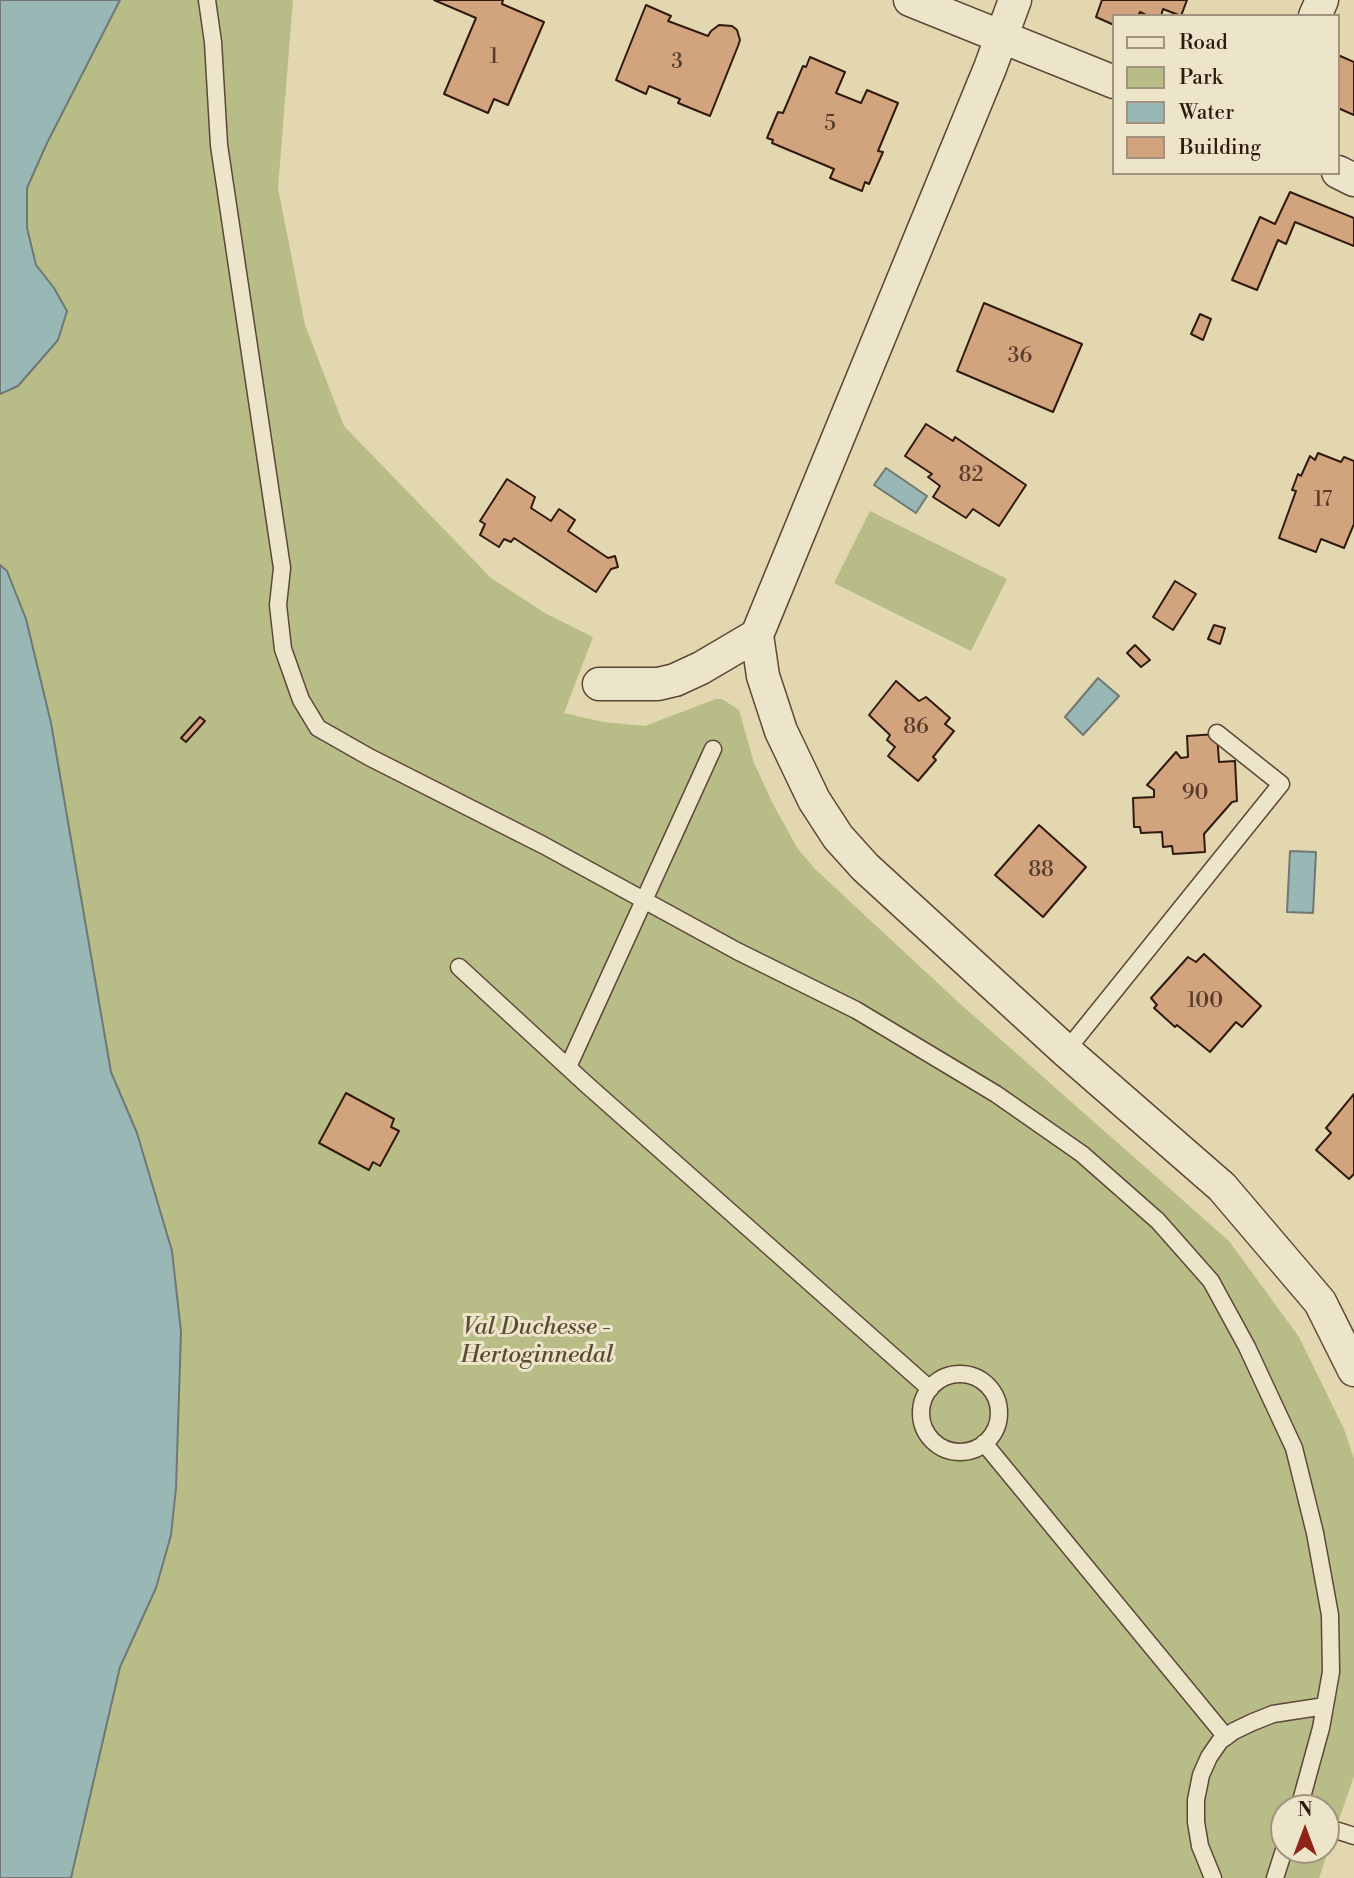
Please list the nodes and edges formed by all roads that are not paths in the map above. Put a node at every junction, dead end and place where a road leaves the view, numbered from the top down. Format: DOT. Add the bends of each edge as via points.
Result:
graph roads {
  1 [pos="207,0"];
  2 [pos="911,0"];
  3 [pos="1015,0"];
  4 [pos="1001,38"];
  5 [pos="1112,81"];
  6 [pos="757,635"];
  7 [pos="599,684"];
  8 [pos="1217,733"];
  9 [pos="713,749"];
  10 [pos="645,900"];
  11 [pos="459,967"];
  12 [pos="1066,1051"];
  13 [pos="568,1068"];
  14 [pos="1354,1370"];
  15 [pos="930,1389"];
  16 [pos="984,1443"];
  17 [pos="1325,1706"];
  18 [pos="1226,1737"];
  19 [pos="1303,1794"];
  20 [pos="1213,1878"];
  1 -- 10 [label="lane" via="219,145 282,568 278,605 283,649 301,700 318,728"];
  2 -- 4 [label="street"];
  3 -- 4 [label="street"];
  4 -- 5 [label="street"];
  4 -- 6 [label="street"];
  6 -- 7 [label="street" via="674,680"];
  6 -- 12 [label="street" via="763,676 781,731 814,800 838,837"];
  8 -- 12 [label="lane" via="1281,784"];
  9 -- 10 [label="lane"];
  10 -- 13 [label="lane"];
  10 -- 17 [label="lane" via="856,1010 996,1094 1082,1154 1158,1221 1211,1281 1294,1448 1330,1615 1331,1672"];
  11 -- 13 [label="lane"];
  12 -- 14 [label="street" via="1222,1187 1320,1302"];
  13 -- 15 [label="lane"];
  15 -- 16 [label="lane" via="922,1404 922,1417 932,1439 953,1451"];
  15 -- 16 [label="lane" via="947,1376 959,1374 973,1376 993,1391 999,1417"];
  16 -- 18 [label="lane"];
  17 -- 18 [label="lane" via="1273,1714"];
  17 -- 19 [label="lane"];
  18 -- 20 [label="lane" via="1209,1756 1196,1800 1200,1846"];
}
